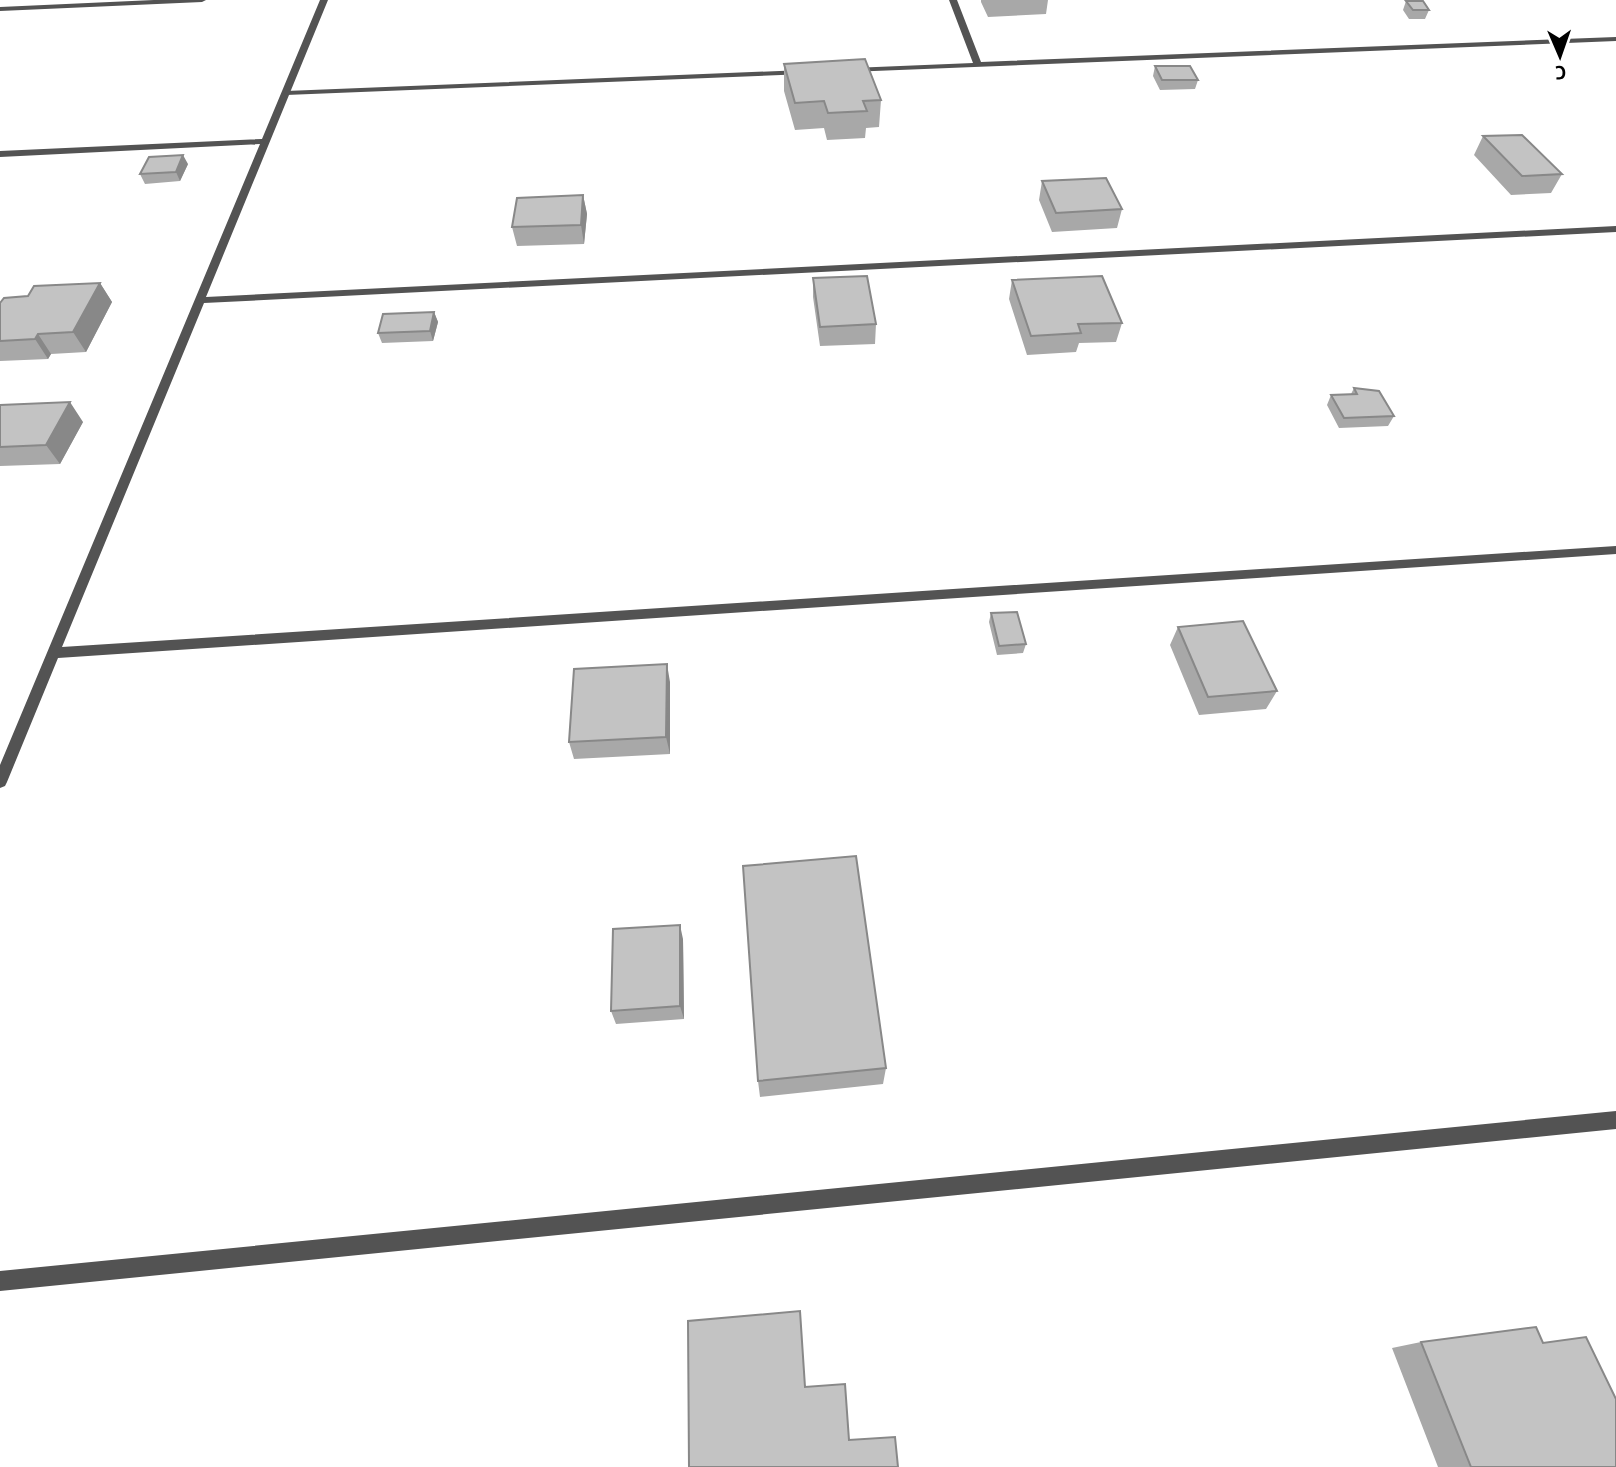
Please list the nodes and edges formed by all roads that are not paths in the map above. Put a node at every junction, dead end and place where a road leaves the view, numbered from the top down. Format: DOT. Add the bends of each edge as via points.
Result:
graph roads {
  1 [pos="202,0"];
  2 [pos="324,0"];
  3 [pos="953,0"];
  4 [pos="0,9"];
  5 [pos="1616,39"];
  6 [pos="978,65"];
  7 [pos="839,71"];
  8 [pos="812,72"];
  9 [pos="286,93"];
  10 [pos="266,141"];
  11 [pos="0,154"];
  12 [pos="1616,229"];
  13 [pos="200,300"];
  14 [pos="1616,550"];
  15 [pos="53,653"];
  16 [pos="0,782"];
  17 [pos="1616,1121"];
  18 [pos="0,1281"];
  1 -- 4 [label="street"];
  2 -- 9 [label="street"];
  3 -- 6 [label="street"];
  5 -- 6 [label="street"];
  6 -- 7 [label="street"];
  8 -- 9 [label="street"];
  9 -- 10 [label="street"];
  10 -- 11 [label="street"];
  10 -- 13 [label="street"];
  12 -- 13 [label="street"];
  13 -- 15 [label="street"];
  14 -- 15 [label="street"];
  15 -- 16 [label="street"];
  17 -- 18 [label="street"];
}
